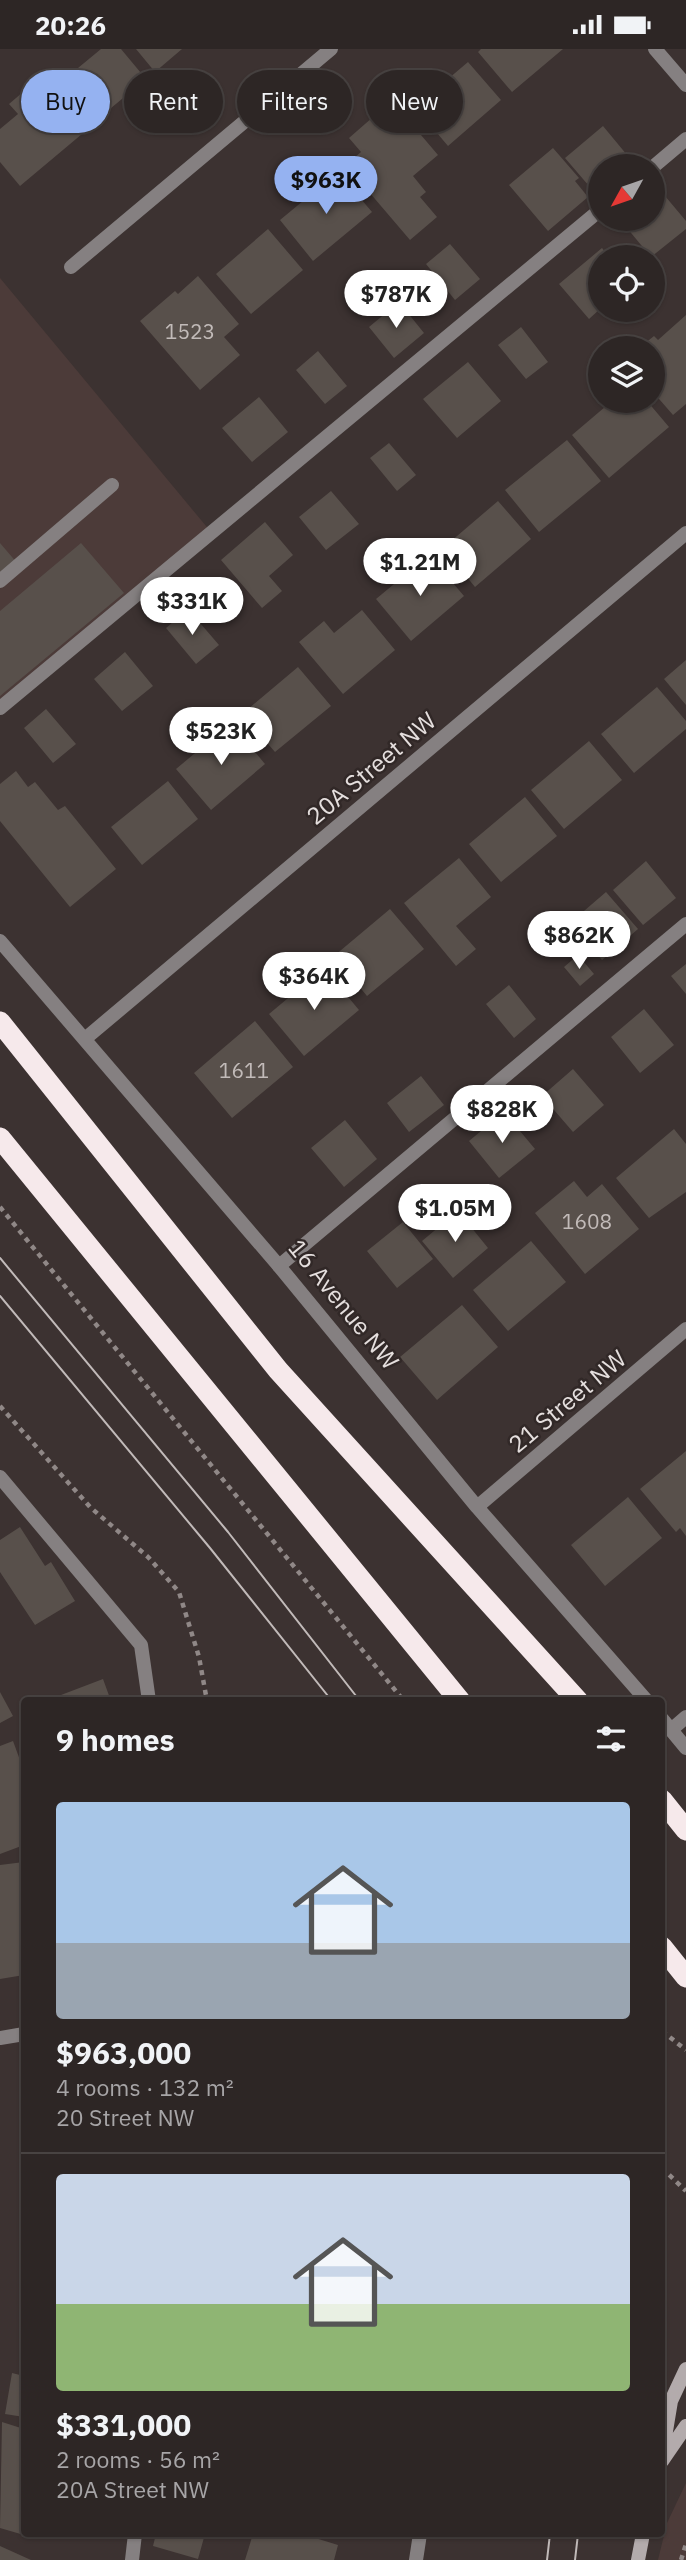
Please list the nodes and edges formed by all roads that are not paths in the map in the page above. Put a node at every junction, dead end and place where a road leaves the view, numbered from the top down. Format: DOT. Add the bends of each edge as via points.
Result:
graph roads {
  1 [pos="331,49"];
  2 [pos="655,49"];
  3 [pos="686,85"];
  4 [pos="686,139"];
  5 [pos="665,157"];
  6 [pos="588,220"];
  7 [pos="71,267"];
  8 [pos="112,485"];
  9 [pos="686,533"];
  10 [pos="0,581"];
  11 [pos="0,708"];
  12 [pos="686,925"];
  13 [pos="0,941"];
  14 [pos="0,1022"];
  15 [pos="86,1038"];
  16 [pos="0,1138"];
  17 [pos="279,1266"];
  18 [pos="686,1329"];
  19 [pos="0,1478"];
  20 [pos="477,1507"];
  21 [pos="148,1697"];
  22 [pos="457,1697"];
  23 [pos="574,1697"];
  24 [pos="643,1697"];
  25 [pos="686,1717"];
  26 [pos="665,1723"];
  27 [pos="671,1730"];
  28 [pos="686,1748"];
  29 [pos="665,1804"];
  30 [pos="686,1830"];
  31 [pos="665,1951"];
  32 [pos="686,1977"];
  33 [pos="21,2034"];
  34 [pos="0,2038"];
  35 [pos="686,2369"];
  36 [pos="686,2426"];
  37 [pos="665,2437"];
  38 [pos="665,2458"];
  39 [pos="135,2537"];
  40 [pos="420,2537"];
  41 [pos="642,2537"];
  42 [pos="132,2560"];
  43 [pos="416,2560"];
  44 [pos="638,2560"];
  1 -- 7 [label="street"];
  2 -- 3 [label="street"];
  4 -- 5 [label="street"];
  6 -- 11 [label="street"];
  8 -- 10 [label="street"];
  9 -- 15 [label="street, 20A Street NW"];
  12 -- 17 [label="street"];
  13 -- 15 [label="street, 16 Avenue NW"];
  14 -- 23 [label="highway" via="278,1370"];
  15 -- 17 [label="street, 16 Avenue NW"];
  16 -- 22 [label="highway"];
  17 -- 20 [label="street, 16 Avenue NW"];
  18 -- 20 [label="street, 21 Street NW"];
  19 -- 21 [label="street" via="141,1645"];
  20 -- 24 [label="street, 16 Avenue NW"];
  25 -- 27 [label="street"];
  26 -- 27 [label="street"];
  27 -- 28 [label="street"];
  29 -- 30 [label="highway"];
  31 -- 32 [label="highway"];
  33 -- 34 [label="street"];
  35 -- 37 [label="street" via="671,2401"];
  36 -- 38 [label="street"];
  39 -- 42 [label="street"];
  40 -- 43 [label="street"];
  41 -- 44 [label="street"];
}
